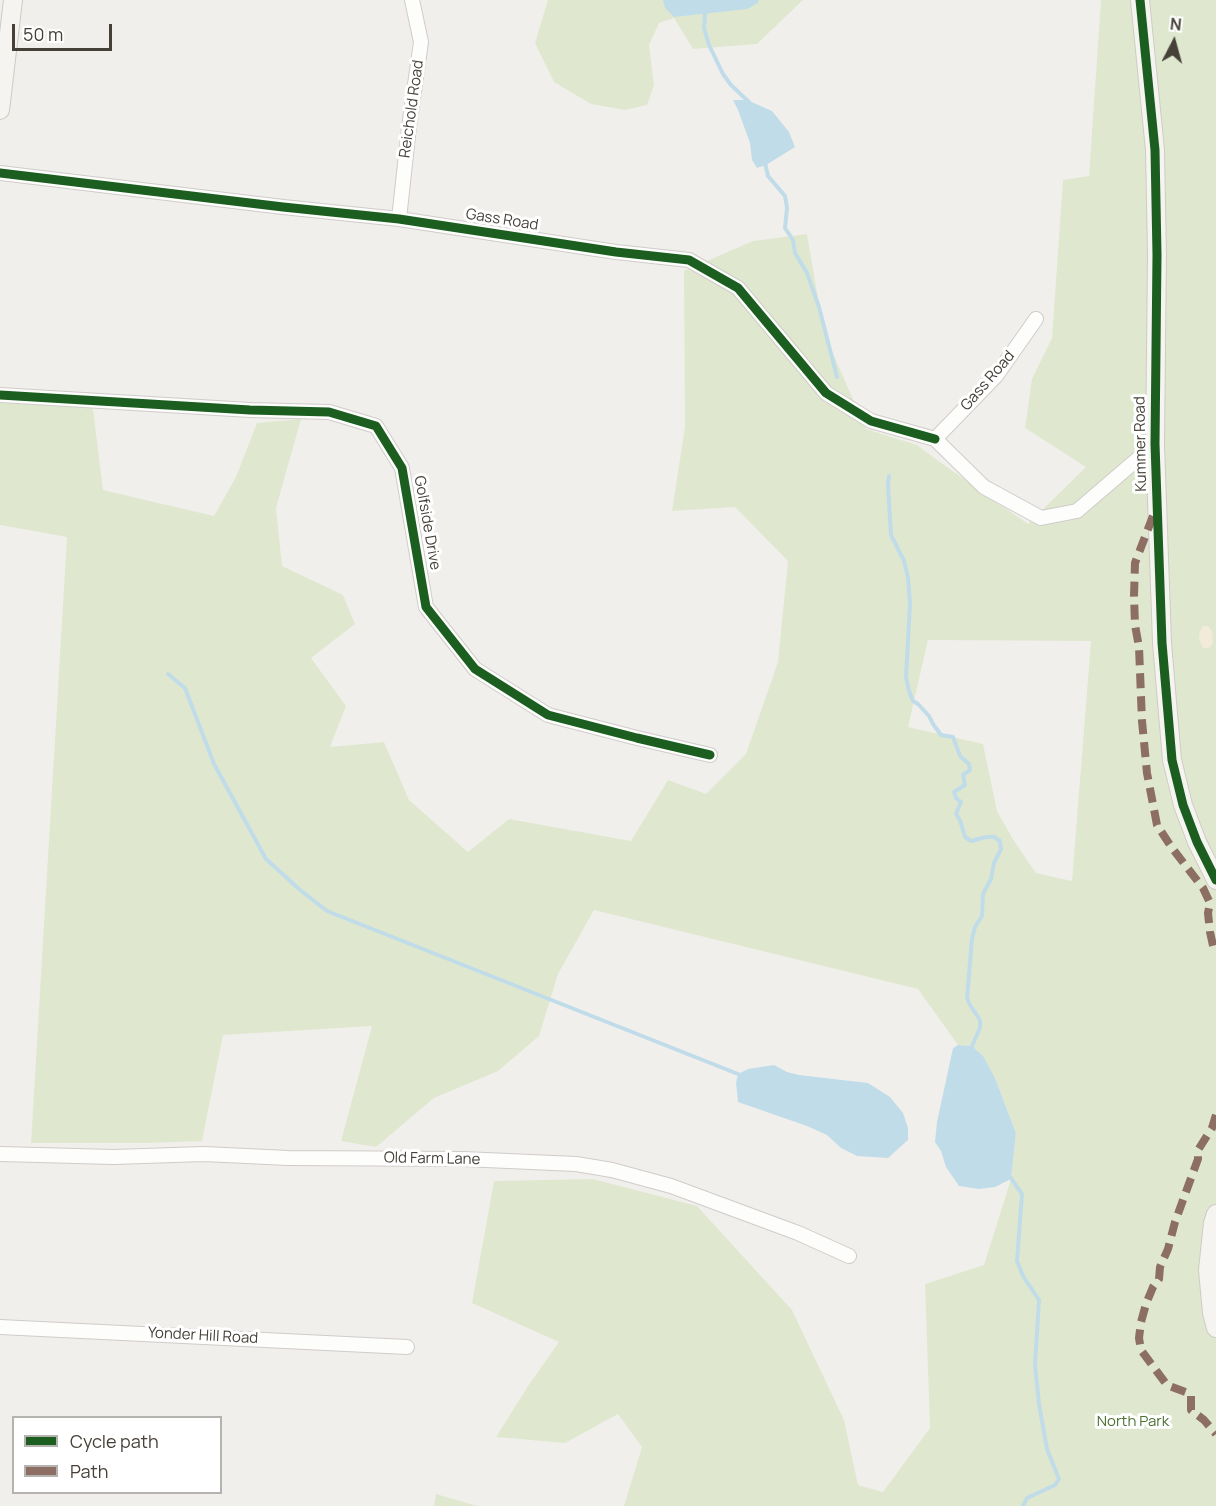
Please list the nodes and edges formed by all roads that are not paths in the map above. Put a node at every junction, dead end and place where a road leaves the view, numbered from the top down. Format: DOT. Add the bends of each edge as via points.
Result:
graph roads {
  1 [pos="13,0"];
  2 [pos="412,0"];
  3 [pos="1140,0"];
  4 [pos="0,110"];
  5 [pos="0,173"];
  6 [pos="399,219"];
  7 [pos="1036,319"];
  8 [pos="0,395"];
  9 [pos="935,439"];
  10 [pos="1155,444"];
  11 [pos="710,755"];
  12 [pos="1216,880"];
  13 [pos="0,1154"];
  14 [pos="1216,1214"];
  15 [pos="849,1256"];
  16 [pos="0,1327"];
  17 [pos="1216,1328"];
  18 [pos="407,1347"];
  1 -- 4 [label="street"];
  2 -- 6 [label="street, Reichold Road" via="421,42"];
  3 -- 10 [label="street, Kummer Road" via="1155,150"];
  5 -- 6 [label="street, Gass Road"];
  6 -- 9 [label="street, Gass Road" via="689,260 738,288 826,393 871,422"];
  7 -- 9 [label="street, Gass Road" via="996,376"];
  8 -- 11 [label="street, Golfside Drive" via="250,411 329,412 376,426 402,468 426,607 475,669 548,715"];
  9 -- 10 [label="street, Gass Road" via="984,486 1041,518 1077,511"];
  10 -- 12 [label="street, Kummer Road" via="1162,643 1172,760 1183,805"];
  13 -- 15 [label="street, Old Farm Lane" via="114,1158 204,1154 576,1164 671,1186"];
  14 -- 17 [label="street" via="1208,1270"];
  16 -- 18 [label="street, Yonder Hill Road"];
}
